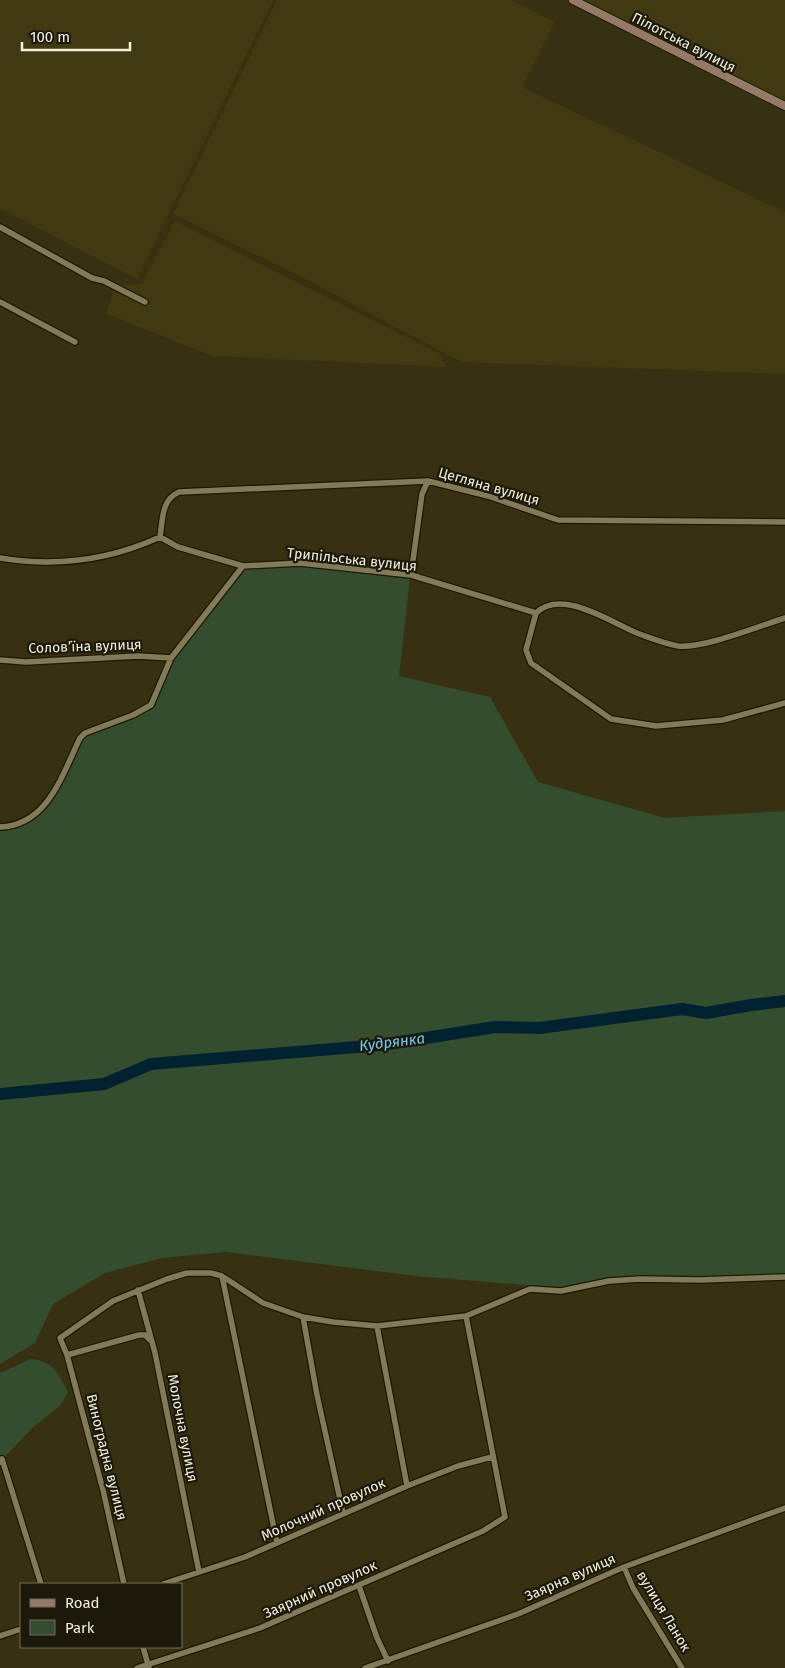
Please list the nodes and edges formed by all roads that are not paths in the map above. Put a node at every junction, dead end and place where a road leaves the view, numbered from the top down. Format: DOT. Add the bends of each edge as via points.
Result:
graph roads {
  1 [pos="573,0"];
  2 [pos="785,106"];
  3 [pos="0,227"];
  4 [pos="0,302"];
  5 [pos="145,302"];
  6 [pos="75,342"];
  7 [pos="428,481"];
  8 [pos="785,522"];
  9 [pos="160,537"];
  10 [pos="0,558"];
  11 [pos="243,566"];
  12 [pos="411,575"];
  13 [pos="536,613"];
  14 [pos="785,618"];
  15 [pos="171,658"];
  16 [pos="0,660"];
  17 [pos="785,703"];
  18 [pos="0,827"];
  19 [pos="222,1276"];
  20 [pos="785,1276"];
  21 [pos="138,1290"];
  22 [pos="466,1316"];
  23 [pos="303,1317"];
  24 [pos="377,1326"];
  25 [pos="150,1341"];
  26 [pos="67,1356"];
  27 [pos="492,1456"];
  28 [pos="1,1460"];
  29 [pos="407,1486"];
  30 [pos="785,1508"];
  31 [pos="344,1513"];
  32 [pos="277,1543"];
  33 [pos="624,1567"];
  34 [pos="200,1572"];
  35 [pos="41,1583"];
  36 [pos="124,1583"];
  37 [pos="166,1583"];
  38 [pos="359,1586"];
  39 [pos="20,1629"];
  40 [pos="0,1636"];
  41 [pos="143,1648"];
  42 [pos="388,1661"];
  43 [pos="149,1666"];
  44 [pos="137,1668"];
  45 [pos="365,1668"];
  46 [pos="682,1668"];
  1 -- 2 [label="street, Пілотська вулиця"];
  3 -- 5 [label="street" via="92,278"];
  4 -- 6 [label="street"];
  7 -- 8 [label="street, Цегляна вулиця" via="488,496 558,520"];
  7 -- 9 [label="street, Цегляна вулиця" via="179,492 169,496"];
  7 -- 12 [label="street" via="422,494"];
  9 -- 10 [label="street" via="98,558 48,563"];
  9 -- 11 [label="street, Трипільська вулиця" via="178,547"];
  11 -- 12 [label="street, Трипільська вулиця" via="300,563"];
  11 -- 15 [label="street"];
  12 -- 13 [label="street, Трипільська вулиця"];
  13 -- 14 [label="street" via="542,607 579,606 641,635 679,646"];
  13 -- 17 [label="street" via="526,650 531,663 610,719 656,726 713,721"];
  15 -- 16 [label="street, Соловʼїна вулиця"];
  15 -- 18 [label="street" via="150,705 85,733 49,802 32,819"];
  19 -- 21 [label="street" via="187,1273"];
  19 -- 23 [label="street" via="263,1303"];
  19 -- 32 [label="street"];
  20 -- 22 [label="street" via="640,1279 561,1290 530,1289"];
  21 -- 25 [label="street, Молочна вулиця"];
  21 -- 26 [label="street, Виноградна вулиця" via="99,1310 60,1338"];
  22 -- 24 [label="street"];
  22 -- 27 [label="street"];
  23 -- 24 [label="street"];
  23 -- 31 [label="street"];
  24 -- 29 [label="street"];
  25 -- 26 [label="street" via="139,1335"];
  25 -- 34 [label="street, Молочна вулиця"];
  26 -- 36 [label="street, Виноградна вулиця"];
  27 -- 29 [label="street, Молочний провулок"];
  27 -- 38 [label="street, Заярний провулок" via="505,1517 483,1531"];
  28 -- 35 [label="street"];
  29 -- 31 [label="street, Молочний провулок"];
  30 -- 33 [label="street, Заярна вулиця"];
  31 -- 32 [label="street, Молочний провулок"];
  32 -- 34 [label="street, Молочний провулок"];
  33 -- 42 [label="street, Заярна вулиця" via="518,1614"];
  33 -- 46 [label="street, вулиця Ланок" via="633,1588"];
  34 -- 37 [label="street, Молочний провулок"];
  38 -- 42 [label="street"];
  38 -- 43 [label="street, Заярний провулок" via="251,1632"];
  39 -- 40 [label="street"];
  41 -- 43 [label="street"];
  42 -- 45 [label="street, Заярна вулиця"];
  43 -- 44 [label="street, Заярний провулок"];
}
